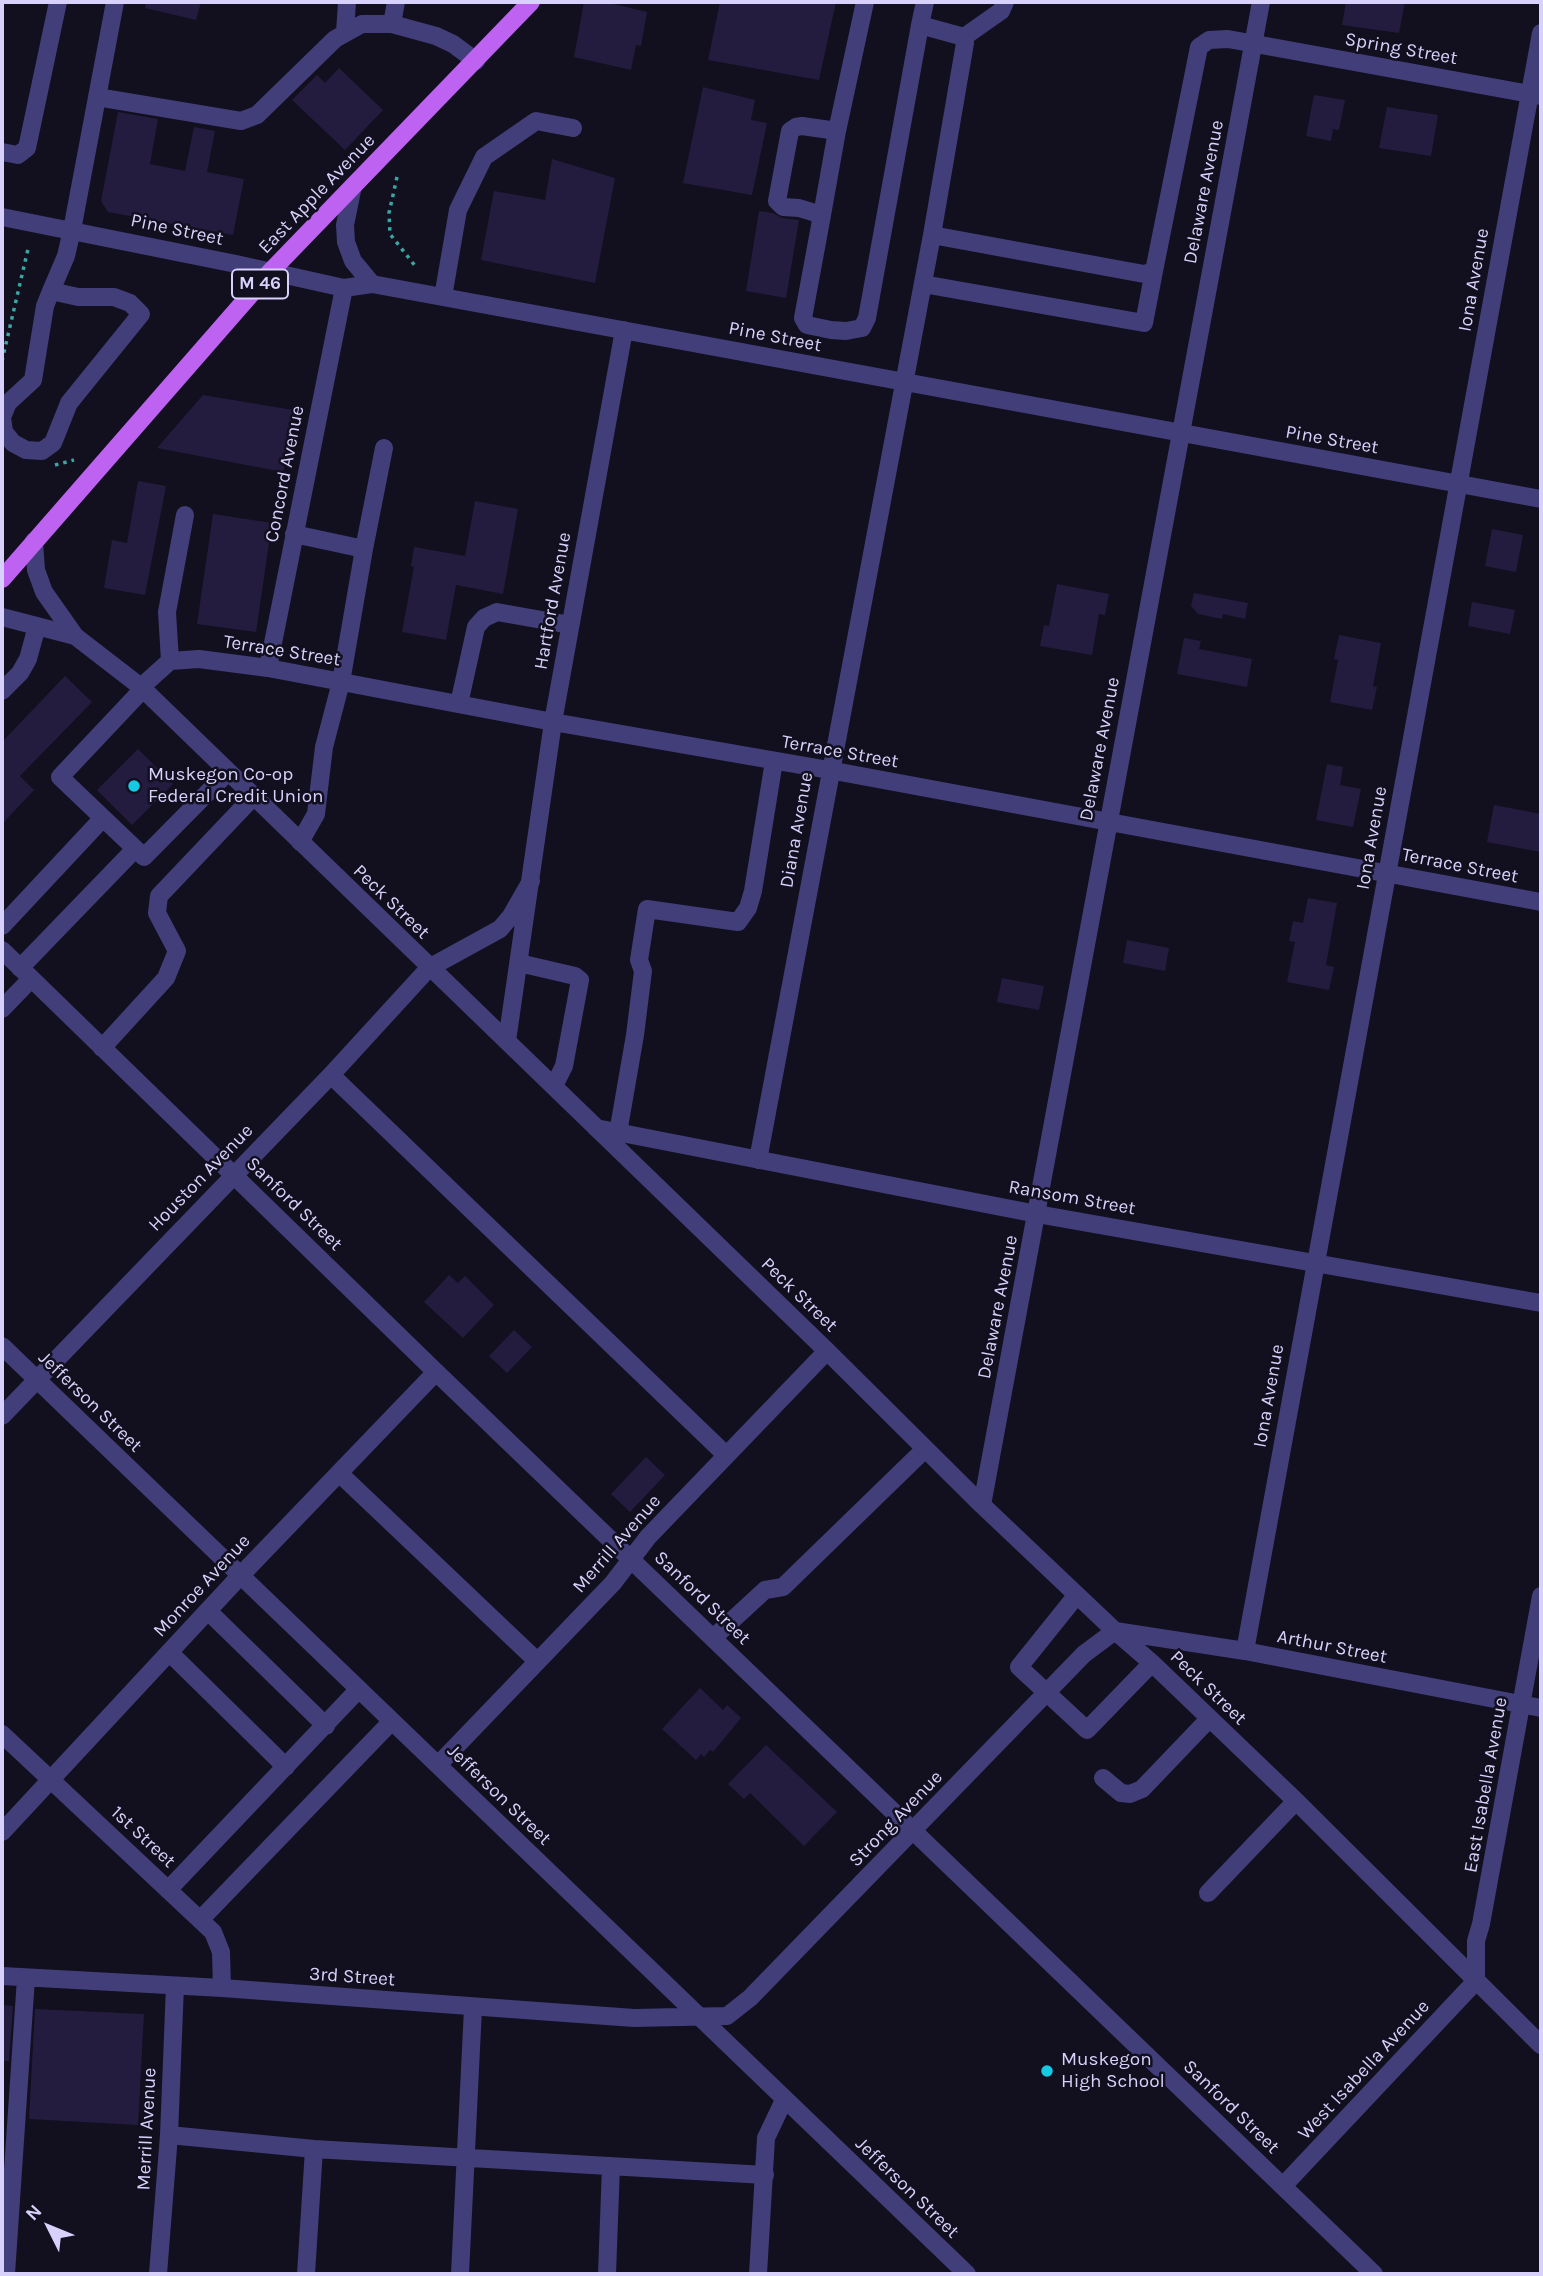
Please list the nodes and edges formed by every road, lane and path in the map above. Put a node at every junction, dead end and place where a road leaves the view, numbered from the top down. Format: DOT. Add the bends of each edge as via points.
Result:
graph roads {
  1 [pos="58,2"];
  2 [pos="115,2"];
  3 [pos="347,2"];
  4 [pos="396,2"];
  5 [pos="531,2"];
  6 [pos="865,2"];
  7 [pos="925,2"];
  8 [pos="1005,2"];
  9 [pos="1261,2"];
  10 [pos="393,24"];
  11 [pos="920,25"];
  12 [pos="345,33"];
  13 [pos="1541,33"];
  14 [pos="964,37"];
  15 [pos="1253,43"];
  16 [pos="476,61"];
  17 [pos="1535,95"];
  18 [pos="97,97"];
  19 [pos="573,128"];
  20 [pos="837,131"];
  21 [pos="2,152"];
  22 [pos="397,177"];
  23 [pos="354,186"];
  24 [pos="822,215"];
  25 [pos="2,217"];
  26 [pos="72,230"];
  27 [pos="932,235"];
  28 [pos="28,249"];
  29 [pos="416,267"];
  30 [pos="271,271"];
  31 [pos="1154,271"];
  32 [pos="372,284"];
  33 [pos="923,284"];
  34 [pos="344,288"];
  35 [pos="51,291"];
  36 [pos="443,297"];
  37 [pos="624,330"];
  38 [pos="2,362"];
  39 [pos="903,383"];
  40 [pos="1180,434"];
  41 [pos="384,448"];
  42 [pos="1458,484"];
  43 [pos="1541,499"];
  44 [pos="185,514"];
  45 [pos="295,534"];
  46 [pos="34,541"];
  47 [pos="364,549"];
  48 [pos="2,579"];
  49 [pos="2,617"];
  50 [pos="570,625"];
  51 [pos="37,626"];
  52 [pos="75,636"];
  53 [pos="170,661"];
  54 [pos="268,668"];
  55 [pos="341,682"];
  56 [pos="142,688"];
  57 [pos="2,691"];
  58 [pos="459,705"];
  59 [pos="552,722"];
  60 [pos="774,761"];
  61 [pos="829,770"];
  62 [pos="228,772"];
  63 [pos="253,797"];
  64 [pos="103,818"];
  65 [pos="1108,822"];
  66 [pos="300,842"];
  67 [pos="140,853"];
  68 [pos="1387,873"];
  69 [pos="531,881"];
  70 [pos="1541,902"];
  71 [pos="2,926"];
  72 [pos="2,950"];
  73 [pos="519,963"];
  74 [pos="429,968"];
  75 [pos="26,973"];
  76 [pos="2,1009"];
  77 [pos="507,1041"];
  78 [pos="102,1048"];
  79 [pos="331,1075"];
  80 [pos="554,1086"];
  81 [pos="596,1128"];
  82 [pos="618,1133"];
  83 [pos="758,1160"];
  84 [pos="233,1174"];
  85 [pos="1037,1214"];
  86 [pos="1315,1263"];
  87 [pos="1541,1303"];
  88 [pos="2,1346"];
  89 [pos="827,1351"];
  90 [pos="436,1372"];
  91 [pos="37,1379"];
  92 [pos="2,1416"];
  93 [pos="925,1449"];
  94 [pos="726,1455"];
  95 [pos="339,1473"];
  96 [pos="982,1505"];
  97 [pos="632,1560"];
  98 [pos="241,1575"];
  99 [pos="1076,1595"];
  100 [pos="1541,1596"];
  101 [pos="208,1611"];
  102 [pos="1115,1632"];
  103 [pos="713,1638"];
  104 [pos="1245,1651"];
  105 [pos="169,1652"];
  106 [pos="537,1661"];
  107 [pos="1152,1663"];
  108 [pos="359,1689"];
  109 [pos="1048,1692"];
  110 [pos="1522,1705"];
  111 [pos="1541,1708"];
  112 [pos="1209,1719"];
  113 [pos="393,1721"];
  114 [pos="326,1726"];
  115 [pos="2,1734"];
  116 [pos="438,1765"];
  117 [pos="286,1767"];
  118 [pos="1103,1778"];
  119 [pos="50,1780"];
  120 [pos="1296,1801"];
  121 [pos="914,1831"];
  122 [pos="2,1832"];
  123 [pos="168,1890"];
  124 [pos="1208,1893"];
  125 [pos="200,1920"];
  126 [pos="2,1976"];
  127 [pos="26,1978"];
  128 [pos="1476,1982"];
  129 [pos="175,1986"];
  130 [pos="222,1988"];
  131 [pos="472,2008"];
  132 [pos="699,2018"];
  133 [pos="1541,2045"];
  134 [pos="784,2100"];
  135 [pos="169,2135"];
  136 [pos="314,2149"];
  137 [pos="466,2157"];
  138 [pos="611,2166"];
  139 [pos="765,2175"];
  140 [pos="1283,2186"];
  141 [pos="6,2274"];
  142 [pos="158,2274"];
  143 [pos="306,2274"];
  144 [pos="460,2274"];
  145 [pos="607,2274"];
  146 [pos="758,2274"];
  147 [pos="967,2274"];
  148 [pos="1374,2274"];
  1 -- 21 [label="street" via="27,148 18,155"];
  2 -- 18 [label="street"];
  3 -- 12 [label="street"];
  4 -- 10 [label="street"];
  5 -- 16 [label="main road, East Apple Avenue / M 46"];
  6 -- 20 [label="street"];
  7 -- 11 [label="street"];
  8 -- 14 [label="street" via="1002,11"];
  9 -- 15 [label="street, Delaware Avenue"];
  10 -- 12 [label="street" via="362,24"];
  10 -- 16 [label="street" via="436,36"];
  11 -- 14 [label="street"];
  11 -- 24 [label="street" via="862,328 831,330 807,325 803,318"];
  12 -- 18 [label="street" via="257,115 241,121"];
  13 -- 17 [label="street, Iona Avenue"];
  14 -- 27 [label="street, Diana Avenue"];
  15 -- 17 [label="street, Spring Street"];
  15 -- 31 [label="street, Spring Street" via="1209,40 1199,47"];
  15 -- 40 [label="street, Delaware Avenue"];
  16 -- 23 [label="main road, East Apple Avenue / M 46"];
  17 -- 42 [label="street, Iona Avenue"];
  18 -- 26 [label="street"];
  19 -- 36 [label="street" via="536,121 484,157 458,209"];
  20 -- 24 [label="street"];
  20 -- 24 [label="street" via="796,127 790,131 777,201 783,207"];
  22 -- 29 [label="path" via="389,213 390,234"];
  23 -- 30 [label="main road, East Apple Avenue / M 46"];
  23 -- 32 [label="street" via="346,242 353,261"];
  25 -- 26 [label="street, Pine Street"];
  26 -- 30 [label="street, Pine Street"];
  26 -- 35 [label="street"];
  27 -- 31 [label="street" via="1138,273"];
  27 -- 33 [label="street, Diana Avenue"];
  28 -- 38 [label="path"];
  30 -- 34 [label="street, Pine Street"];
  30 -- 46 [label="main road, East Apple Avenue / M 46"];
  31 -- 33 [label="street, Spring Street" via="1144,323"];
  32 -- 34 [label="street, Pine Street"];
  32 -- 36 [label="street, Pine Street"];
  33 -- 39 [label="street, Diana Avenue"];
  34 -- 45 [label="street, Concord Avenue"];
  35 -- 35 [label="street" via="33,380 8,403 2,417 5,432 26,450 42,451 53,443 69,403 141,318 130,303 114,297 78,298"];
  36 -- 37 [label="street, Pine Street"];
  37 -- 39 [label="street, Pine Street"];
  37 -- 50 [label="street, Hartford Avenue"];
  39 -- 40 [label="street, Pine Street"];
  39 -- 61 [label="street, Diana Avenue"];
  40 -- 42 [label="street, Pine Street"];
  40 -- 65 [label="street, Delaware Avenue"];
  41 -- 47 [label="street"];
  42 -- 43 [label="street, Pine Street"];
  42 -- 68 [label="street, Iona Avenue"];
  44 -- 53 [label="street" via="167,612"];
  45 -- 47 [label="street"];
  45 -- 54 [label="street, Concord Avenue"];
  46 -- 48 [label="main road, East Apple Avenue / M 46"];
  46 -- 52 [label="street" via="36,570 44,592"];
  47 -- 55 [label="street"];
  49 -- 51 [label="street, Peck Street"];
  50 -- 58 [label="street" via="498,612 484,618 476,627"];
  50 -- 59 [label="street, Hartford Avenue"];
  51 -- 52 [label="street, Peck Street"];
  51 -- 57 [label="street" via="28,660"];
  52 -- 56 [label="street, Peck Street"];
  53 -- 54 [label="street, Terrace Street" via="198,659"];
  53 -- 56 [label="street"];
  54 -- 55 [label="street, Terrace Street"];
  55 -- 58 [label="street, Terrace Street"];
  55 -- 66 [label="street" via="324,747 316,814"];
  56 -- 62 [label="street, Peck Street"];
  56 -- 64 [label="street" via="60,778"];
  58 -- 59 [label="street, Terrace Street"];
  59 -- 60 [label="street, Terrace Street"];
  59 -- 69 [label="street, Hartford Avenue"];
  60 -- 61 [label="street, Terrace Street"];
  60 -- 82 [label="street" via="753,891 738,922 647,908 639,960 643,971 640,997"];
  61 -- 65 [label="street, Terrace Street"];
  61 -- 83 [label="street, Diana Avenue"];
  62 -- 63 [label="street, Peck Street"];
  62 -- 67 [label="street"];
  63 -- 66 [label="street, Peck Street"];
  63 -- 78 [label="street" via="159,897 156,913 177,951 166,978"];
  64 -- 67 [label="street"];
  64 -- 71 [label="street"];
  65 -- 68 [label="street, Terrace Street"];
  65 -- 85 [label="street, Delaware Avenue"];
  66 -- 74 [label="street, Peck Street"];
  67 -- 75 [label="street"];
  68 -- 70 [label="street, Terrace Street"];
  68 -- 86 [label="street, Iona Avenue"];
  69 -- 73 [label="street, Hartford Avenue"];
  69 -- 74 [label="street, Hartford Avenue" via="500,929"];
  72 -- 75 [label="street, Sanford Street"];
  73 -- 77 [label="street, Hartford Avenue"];
  73 -- 80 [label="street" via="580,980 564,1066"];
  74 -- 77 [label="street, Peck Street"];
  74 -- 79 [label="street, Houston Avenue"];
  75 -- 76 [label="street"];
  75 -- 78 [label="street, Sanford Street"];
  77 -- 80 [label="street, Peck Street"];
  78 -- 84 [label="street, Sanford Street"];
  79 -- 84 [label="street, Houston Avenue"];
  79 -- 94 [label="street"];
  80 -- 81 [label="street, Peck Street"];
  81 -- 82 [label="street, Ransom Street"];
  81 -- 89 [label="street, Peck Street"];
  82 -- 83 [label="street, Ransom Street"];
  83 -- 85 [label="street, Ransom Street"];
  84 -- 90 [label="street, Sanford Street"];
  84 -- 91 [label="street, Houston Avenue"];
  85 -- 86 [label="street, Ransom Street"];
  85 -- 96 [label="street, Delaware Avenue"];
  86 -- 87 [label="street, Ransom Street"];
  86 -- 104 [label="street, Iona Avenue"];
  88 -- 91 [label="street, Jefferson Street"];
  89 -- 93 [label="street, Peck Street"];
  89 -- 94 [label="street, Merrill Avenue"];
  90 -- 95 [label="street, Monroe Avenue"];
  90 -- 97 [label="street, Sanford Street"];
  91 -- 92 [label="street, Houston Avenue"];
  91 -- 98 [label="street, Jefferson Street"];
  93 -- 96 [label="street, Peck Street"];
  93 -- 103 [label="street" via="783,1587 765,1590"];
  94 -- 97 [label="street, Merrill Avenue"];
  95 -- 98 [label="street, Monroe Avenue"];
  95 -- 106 [label="street"];
  96 -- 99 [label="street, Peck Street"];
  97 -- 103 [label="street, Sanford Street"];
  97 -- 106 [label="street, Merrill Avenue"];
  98 -- 101 [label="street, Monroe Avenue"];
  98 -- 108 [label="street, Jefferson Street"];
  99 -- 102 [label="street, Peck Street"];
  99 -- 109 [label="street" via="1019,1667"];
  100 -- 110 [label="street, East Isabella Avenue"];
  101 -- 105 [label="street, Monroe Avenue"];
  101 -- 114 [label="street"];
  102 -- 104 [label="street, Arthur Street"];
  102 -- 107 [label="street, Peck Street"];
  102 -- 109 [label="street, Strong Avenue" via="1084,1654"];
  103 -- 121 [label="street, Sanford Street"];
  104 -- 110 [label="street, Arthur Street"];
  105 -- 117 [label="street"];
  105 -- 119 [label="street, Monroe Avenue"];
  106 -- 116 [label="street, Merrill Avenue"];
  107 -- 109 [label="street" via="1087,1730"];
  107 -- 112 [label="street, Peck Street"];
  108 -- 113 [label="street, Jefferson Street"];
  108 -- 114 [label="street"];
  109 -- 121 [label="street, Strong Avenue"];
  110 -- 111 [label="street, Arthur Street"];
  110 -- 128 [label="street, East Isabella Avenue" via="1476,1941"];
  112 -- 118 [label="street" via="1142,1789 1121,1793"];
  112 -- 120 [label="street, Peck Street"];
  113 -- 116 [label="street, Jefferson Street"];
  113 -- 125 [label="street"];
  114 -- 117 [label="street"];
  115 -- 119 [label="street, 1st Street"];
  116 -- 132 [label="street, Jefferson Street"];
  117 -- 123 [label="street"];
  119 -- 122 [label="street, Monroe Avenue"];
  119 -- 123 [label="street, 1st Street"];
  120 -- 124 [label="street"];
  120 -- 128 [label="street, Peck Street"];
  121 -- 132 [label="street, Strong Avenue" via="750,1998 727,2016"];
  121 -- 140 [label="street, Sanford Street"];
  123 -- 125 [label="street, 1st Street"];
  125 -- 130 [label="street, 1st Street" via="217,1939"];
  126 -- 127 [label="street, 3rd Street"];
  127 -- 129 [label="street, 3rd Street"];
  127 -- 141 [label="street"];
  128 -- 133 [label="street, Peck Street"];
  128 -- 140 [label="street, West Isabella Avenue"];
  129 -- 130 [label="street, 3rd Street"];
  129 -- 135 [label="street, Merrill Avenue"];
  130 -- 131 [label="street, 3rd Street"];
  131 -- 132 [label="street, 3rd Street"];
  131 -- 137 [label="street"];
  132 -- 134 [label="street, Jefferson Street"];
  134 -- 139 [label="street" via="766,2138"];
  134 -- 147 [label="street, Jefferson Street"];
  135 -- 136 [label="street"];
  135 -- 142 [label="street, Merrill Avenue"];
  136 -- 137 [label="street"];
  136 -- 143 [label="street"];
  137 -- 138 [label="street"];
  137 -- 144 [label="street"];
  138 -- 139 [label="street"];
  138 -- 145 [label="street"];
  139 -- 146 [label="street"];
  140 -- 148 [label="street, Sanford Street"];
}
